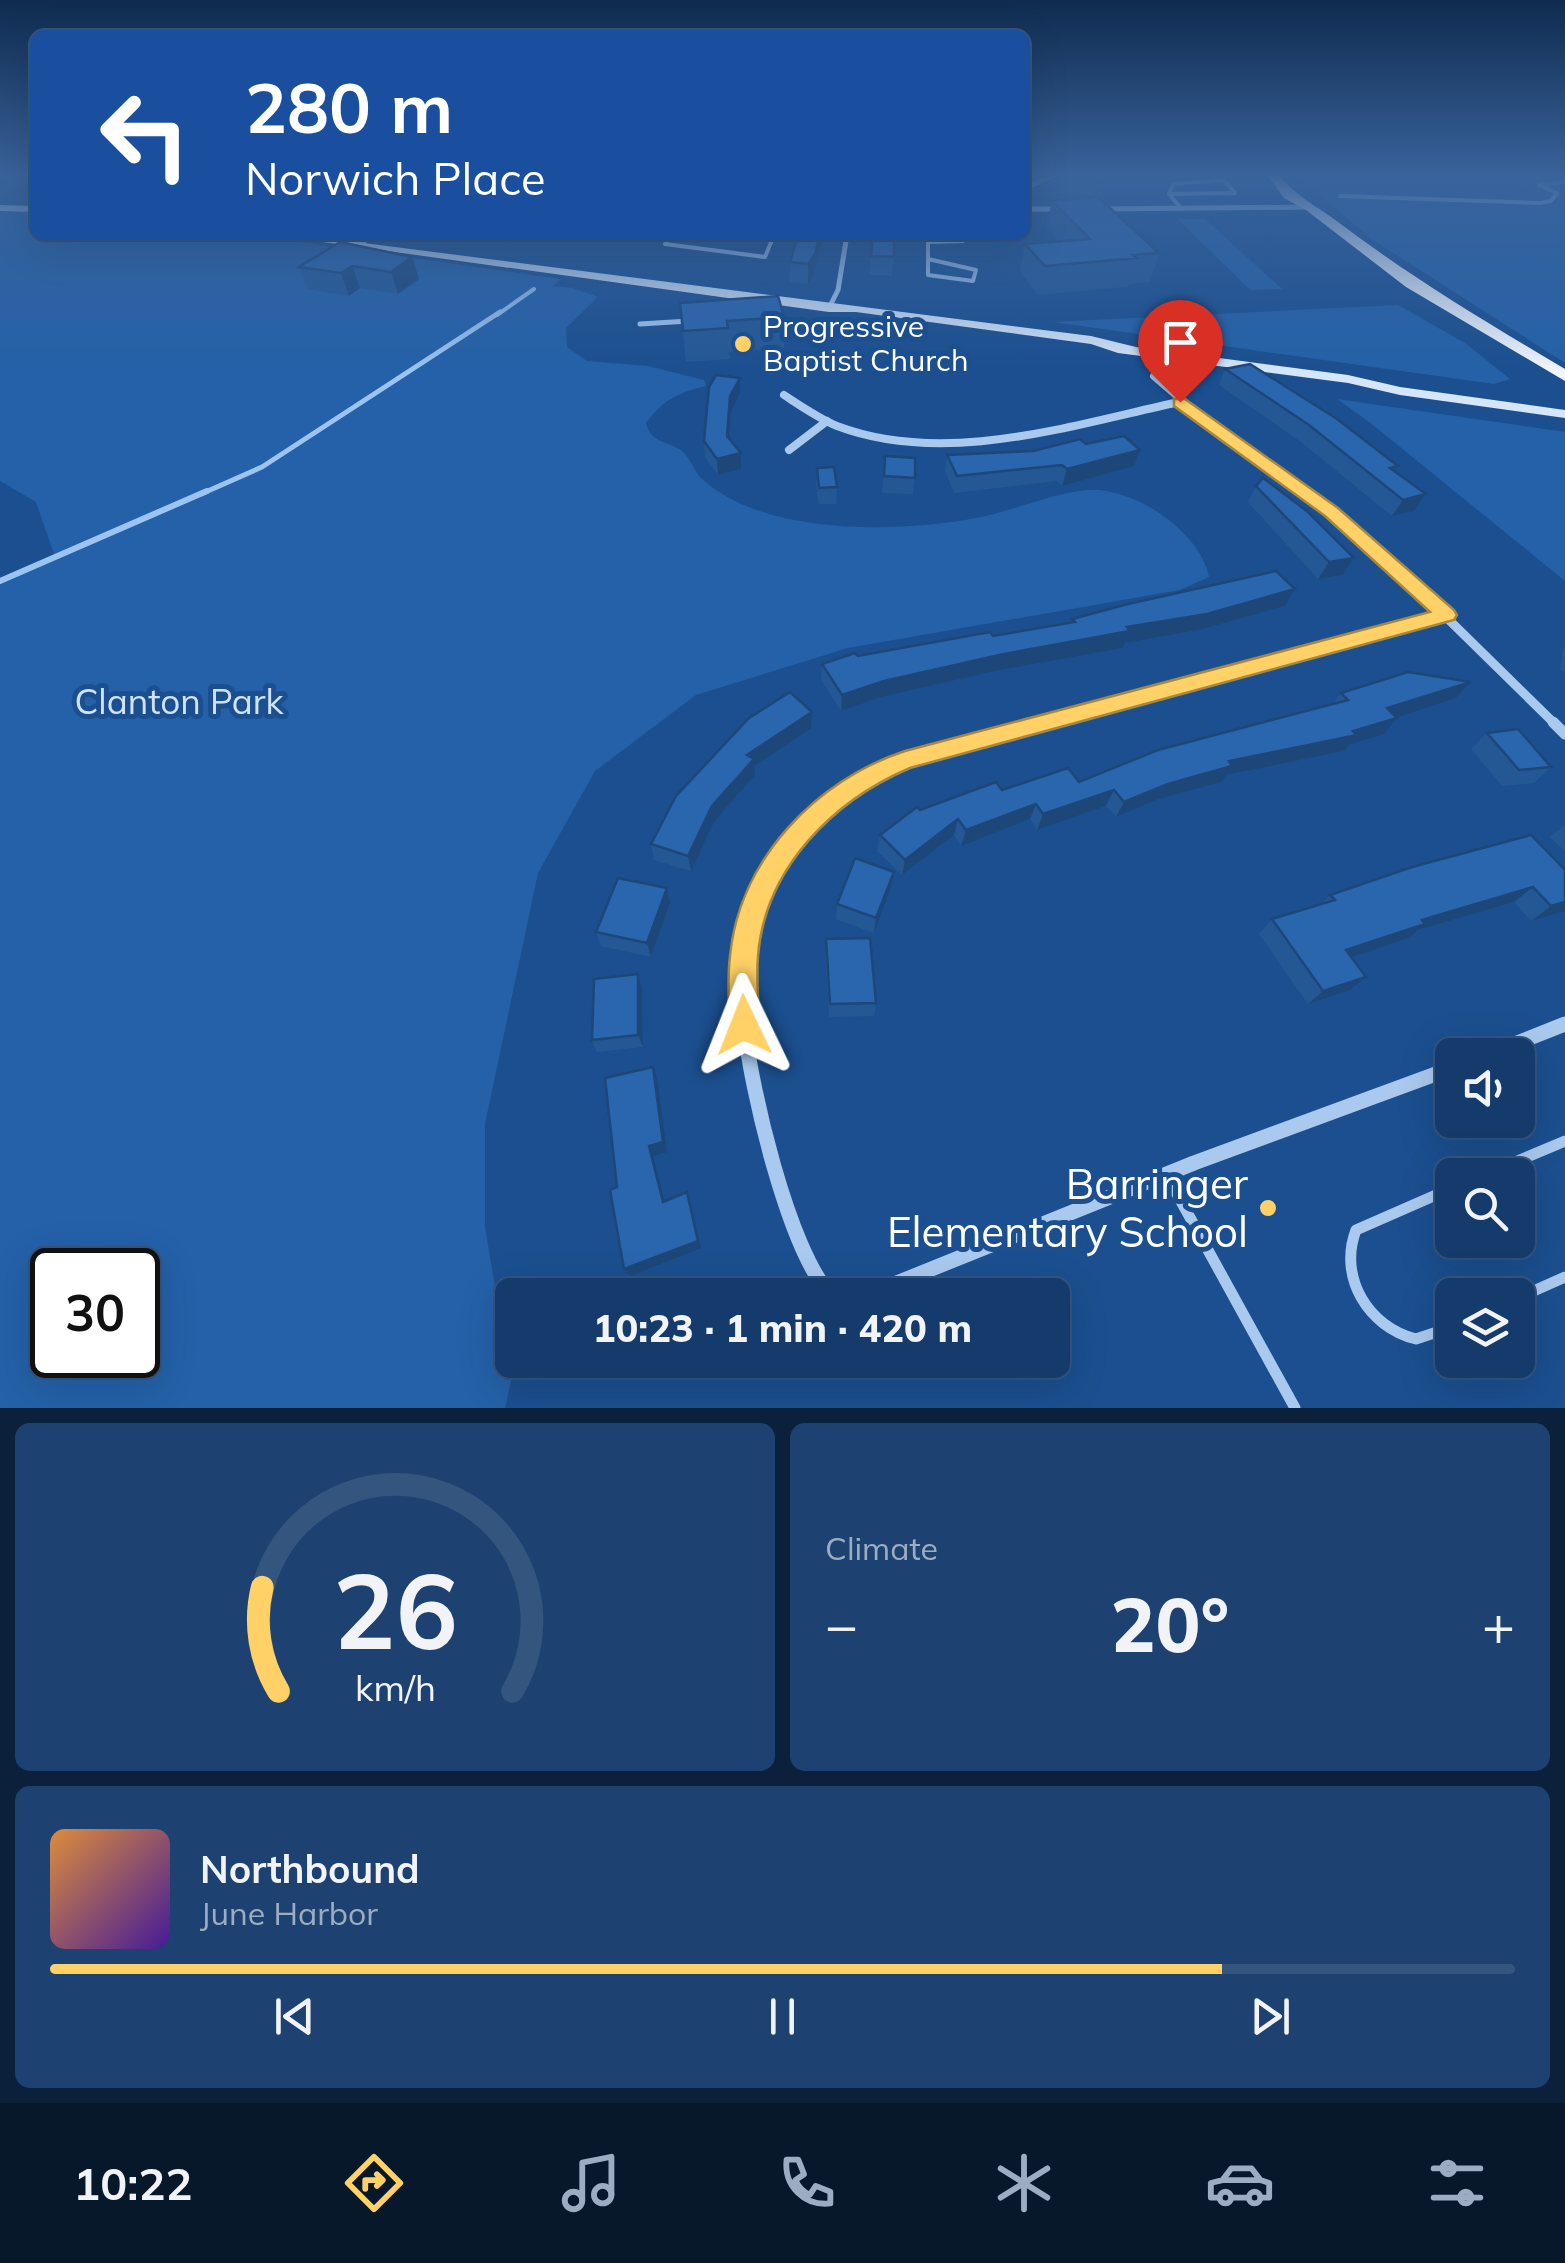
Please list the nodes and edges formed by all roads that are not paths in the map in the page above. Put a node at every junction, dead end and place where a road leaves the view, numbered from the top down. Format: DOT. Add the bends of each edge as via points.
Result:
graph roads {
  1 [pos="369,241"];
  2 [pos="667,241"];
  3 [pos="772,241"];
  4 [pos="846,241"];
  5 [pos="964,241"];
  6 [pos="1352,241"];
  7 [pos="928,260"];
  8 [pos="750,297"];
  9 [pos="1449,307"];
  10 [pos="740,308"];
  11 [pos="829,308"];
  12 [pos="690,321"];
  13 [pos="640,324"];
  14 [pos="1154,376"];
  15 [pos="1565,376"];
  16 [pos="1348,378"];
  17 [pos="1565,389"];
  18 [pos="784,395"];
  19 [pos="1180,402"];
  20 [pos="1565,403"];
  21 [pos="1565,414"];
  22 [pos="827,421"];
  23 [pos="790,450"];
  24 [pos="1446,615"];
  25 [pos="1565,734"];
  26 [pos="1565,1024"];
  27 [pos="1530,1038"];
  28 [pos="1435,1074"];
  29 [pos="1565,1142"];
  30 [pos="1526,1158"];
  31 [pos="1166,1174"];
  32 [pos="1435,1195"];
  33 [pos="1565,1277"];
  34 [pos="816,1278"];
  35 [pos="909,1278"];
  36 [pos="1535,1290"];
  37 [pos="1435,1334"];
  38 [pos="1295,1408"];
  1 -- 8 [label="main road"];
  2 -- 3 [label="lane" via="765,257"];
  4 -- 11 [label="street"];
  5 -- 7 [label="lane" via="928,242"];
  6 -- 9 [label="main road"];
  7 -- 7 [label="lane" via="928,275 973,281 976,270 969,266"];
  8 -- 10 [label="lane"];
  8 -- 11 [label="main road"];
  9 -- 15 [label="main road"];
  9 -- 17 [label="main road"];
  11 -- 16 [label="main road" via="1088,349"];
  12 -- 13 [label="lane"];
  14 -- 19 [label="street"];
  16 -- 20 [label="main road"];
  16 -- 21 [label="main road"];
  18 -- 22 [label="street"];
  19 -- 22 [label="street" via="948,441"];
  19 -- 24 [label="street" via="1332,512"];
  22 -- 23 [label="street"];
  24 -- 25 [label="street"];
  24 -- 34 [label="street" via="905,760 838,794 810,819 770,873 754,911 742,1002 746,1049 802,1253"];
  26 -- 27 [label="street"];
  28 -- 31 [label="street"];
  29 -- 30 [label="lane"];
  31 -- 35 [label="street"];
  31 -- 38 [label="lane"];
  32 -- 37 [label="lane" via="1356,1230 1349,1252 1362,1298 1384,1327 1410,1339"];
  33 -- 36 [label="lane"];
}
